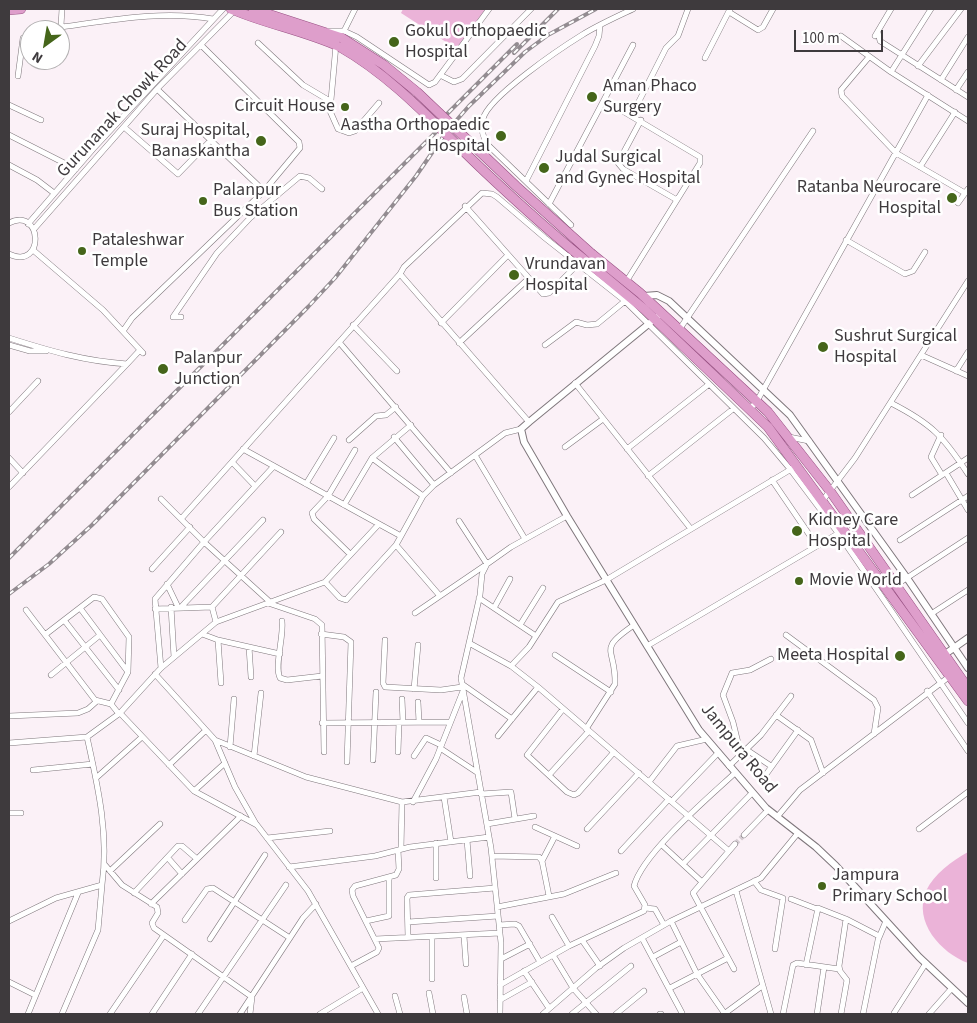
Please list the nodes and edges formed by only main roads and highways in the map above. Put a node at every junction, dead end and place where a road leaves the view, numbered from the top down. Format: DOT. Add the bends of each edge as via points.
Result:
graph roads {
  1 [pos="21,9"];
  2 [pos="234,9"];
  3 [pos="9,10"];
  4 [pos="258,10"];
  5 [pos="340,40"];
  6 [pos="586,260"];
  7 [pos="655,319"];
  8 [pos="676,333"];
  9 [pos="941,656"];
  10 [pos="968,688"];
  11 [pos="968,701"];
  1 -- 3 [label="main road"];
  2 -- 5 [label="main road" via="261,22"];
  4 -- 5 [label="main road" via="328,31"];
  5 -- 6 [label="main road, bridge" via="402,91 484,172"];
  6 -- 7 [label="main road"];
  6 -- 7 [label="main road" via="644,296"];
  7 -- 8 [label="main road"];
  8 -- 9 [label="main road" via="768,427 794,467 823,500 841,532"];
  8 -- 9 [label="main road" via="757,401 789,436 896,585"];
  9 -- 10 [label="main road"];
  9 -- 11 [label="main road" via="950,676"];
}
